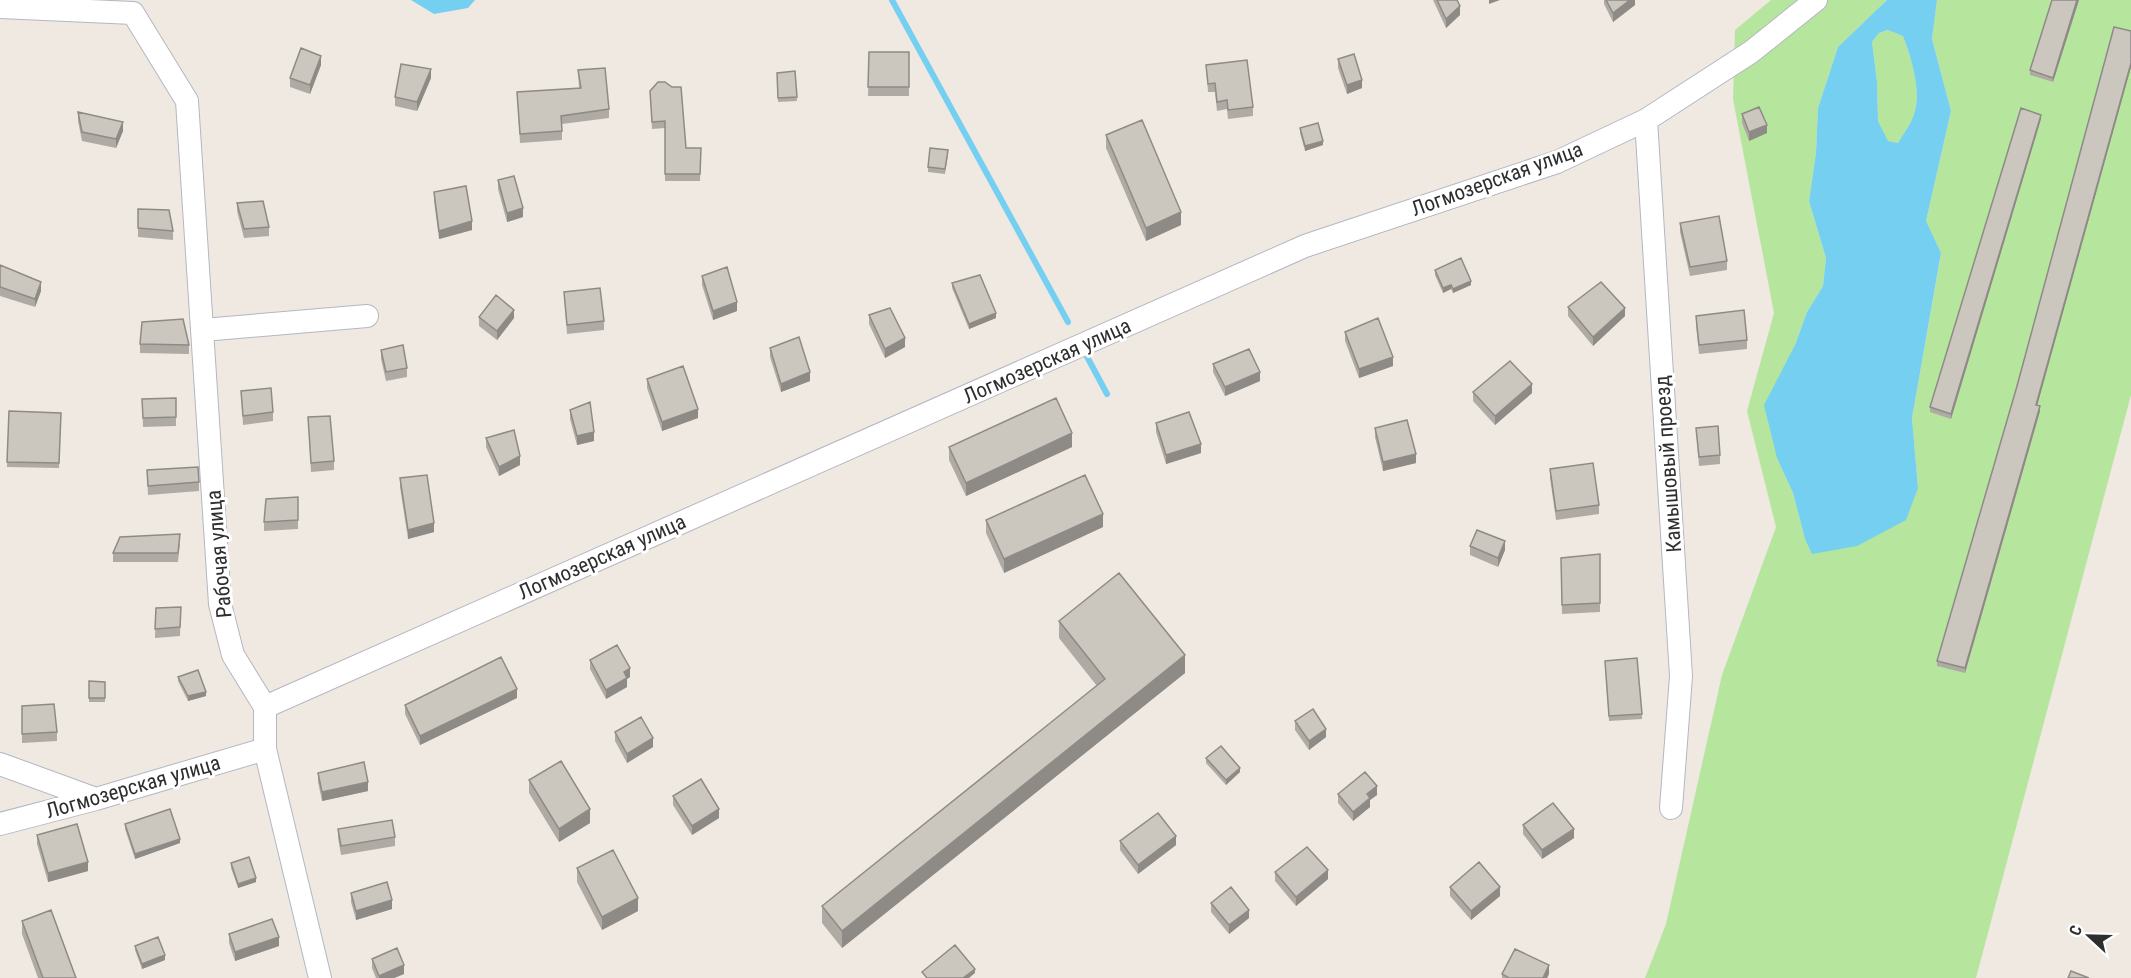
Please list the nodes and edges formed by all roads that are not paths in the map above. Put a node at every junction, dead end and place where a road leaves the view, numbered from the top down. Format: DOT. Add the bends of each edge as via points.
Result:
graph roads {
  1 [pos="1816,0"];
  2 [pos="0,8"];
  3 [pos="1646,120"];
  4 [pos="367,316"];
  5 [pos="203,330"];
  6 [pos="265,707"];
  7 [pos="265,749"];
  8 [pos="0,764"];
  9 [pos="96,799"];
  10 [pos="1671,808"];
  11 [pos="0,824"];
  12 [pos="320,978"];
  1 -- 3 [label="street, Логмозерская улица" via="1751,52"];
  2 -- 5 [label="street, Рабочая улица" via="133,13 187,101"];
  3 -- 6 [label="street, Логмозерская улица" via="1557,162 1305,246"];
  3 -- 10 [label="street, Камышовый проезд" via="1682,676"];
  4 -- 5 [label="street"];
  5 -- 6 [label="street, Рабочая улица" via="220,604 232,655"];
  6 -- 7 [label="street"];
  7 -- 9 [label="street, Логмозерская улица"];
  7 -- 12 [label="street"];
  8 -- 9 [label="street"];
  9 -- 11 [label="street, Логмозерская улица"];
}
